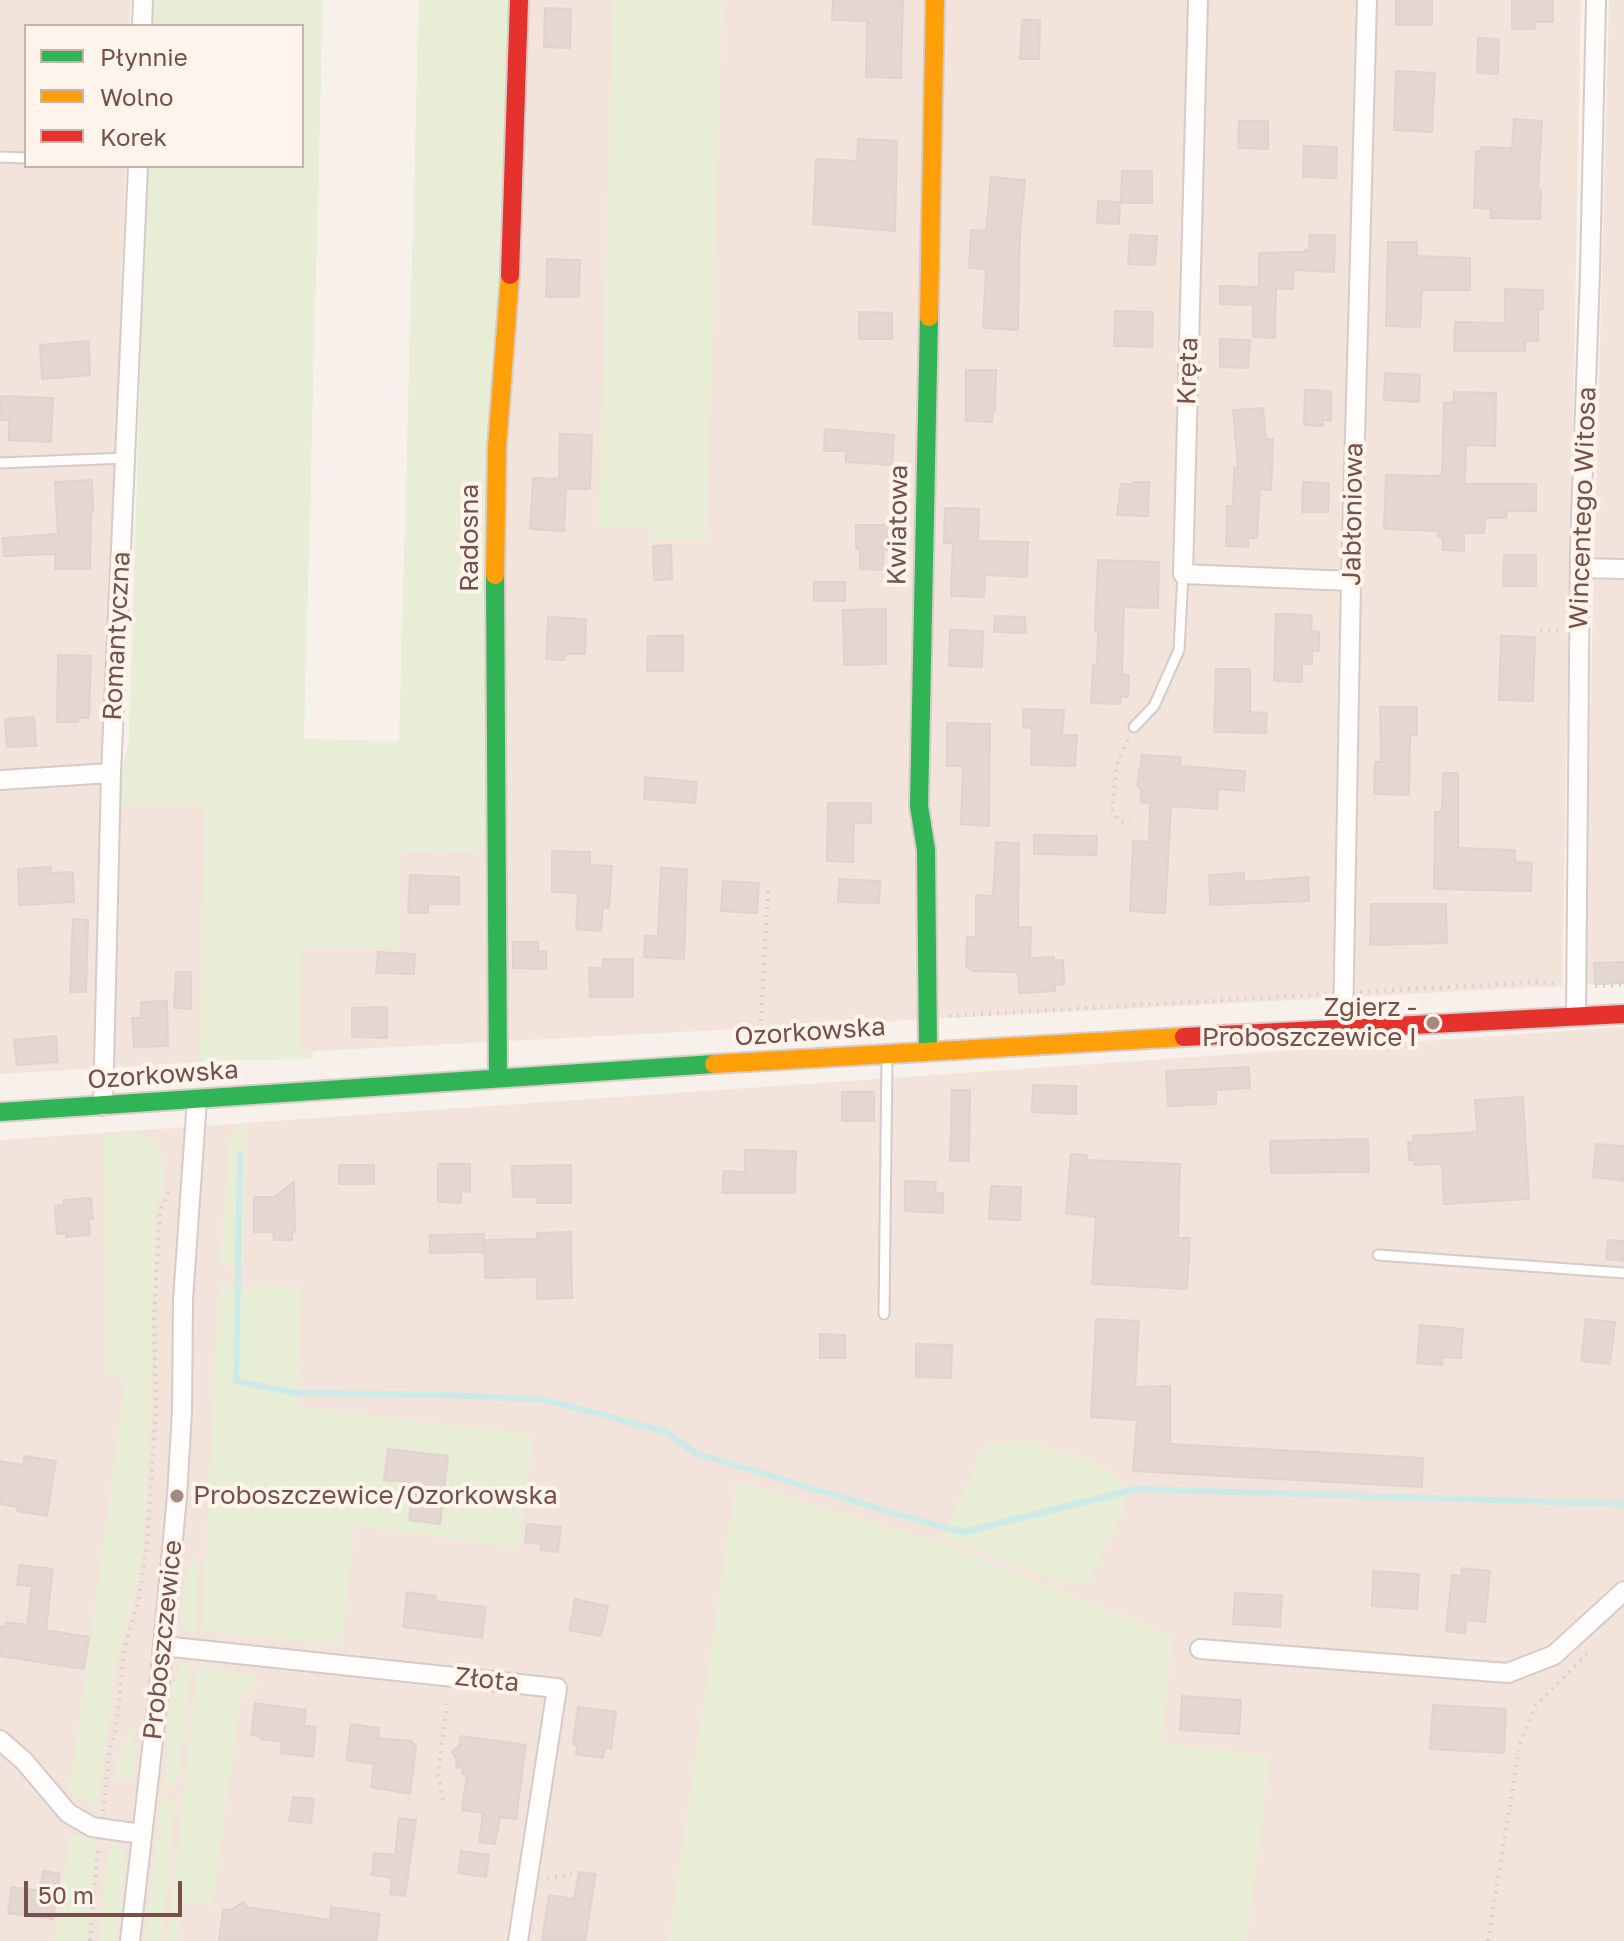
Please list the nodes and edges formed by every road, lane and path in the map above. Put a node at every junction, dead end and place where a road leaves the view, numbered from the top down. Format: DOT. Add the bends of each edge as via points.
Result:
graph roads {
  1 [pos="143,0"];
  2 [pos="519,0"];
  3 [pos="935,0"];
  4 [pos="1198,0"];
  5 [pos="1367,0"];
  6 [pos="1596,0"];
  7 [pos="142,24"];
  8 [pos="0,157"];
  9 [pos="24,158"];
  10 [pos="138,168"];
  11 [pos="126,458"];
  12 [pos="0,463"];
  13 [pos="1580,568"];
  14 [pos="1624,569"];
  15 [pos="1183,574"];
  16 [pos="1351,581"];
  17 [pos="1134,727"];
  18 [pos="111,773"];
  19 [pos="0,780"];
  20 [pos="1130,822"];
  21 [pos="768,891"];
  22 [pos="1624,985"];
  23 [pos="1575,986"];
  24 [pos="1358,992"];
  25 [pos="1329,994"];
  26 [pos="1624,1014"];
  27 [pos="1576,1016"];
  28 [pos="926,1017"];
  29 [pos="761,1021"];
  30 [pos="1343,1027"];
  31 [pos="928,1050"];
  32 [pos="887,1053"];
  33 [pos="498,1078"];
  34 [pos="197,1099"];
  35 [pos="103,1106"];
  36 [pos="0,1112"];
  37 [pos="160,1210"];
  38 [pos="1378,1255"];
  39 [pos="1624,1273"];
  40 [pos="884,1314"];
  41 [pos="1624,1591"];
  42 [pos="163,1646"];
  43 [pos="1200,1649"];
  44 [pos="1591,1650"];
  45 [pos="447,1704"];
  46 [pos="0,1740"];
  47 [pos="443,1800"];
  48 [pos="101,1829"];
  49 [pos="141,1834"];
  50 [pos="572,1874"];
  51 [pos="527,1883"];
  52 [pos="90,1941"];
  53 [pos="130,1941"];
  54 [pos="518,1941"];
  55 [pos="1488,1941"];
  1 -- 7 [label="street"];
  2 -- 33 [label="street, Radosna" via="495,540"];
  3 -- 28 [label="street, Kwiatowa" via="919,806 926,850"];
  4 -- 15 [label="street, Kręta"];
  5 -- 16 [label="street, Jabłoniowa"];
  6 -- 13 [label="street, Wincentego Witosa"];
  8 -- 9 [label="lane"];
  10 -- 11 [label="street, Romantyczna"];
  11 -- 12 [label="lane"];
  11 -- 18 [label="street, Romantyczna"];
  13 -- 14 [label="street"];
  13 -- 23 [label="street, Wincentego Witosa"];
  15 -- 16 [label="street"];
  15 -- 17 [label="lane" via="1179,650 1154,706"];
  16 -- 30 [label="street, Jabłoniowa"];
  17 -- 20 [label="path" via="1117,764 1112,809 1119,821"];
  18 -- 19 [label="street"];
  18 -- 35 [label="street, Romantyczna"];
  21 -- 29 [label="path"];
  22 -- 23 [label="path"];
  23 -- 24 [label="path" via="1537,982"];
  23 -- 27 [label="street, Wincentego Witosa"];
  25 -- 28 [label="path"];
  26 -- 27 [label="street, Ozorkowska"];
  27 -- 30 [label="street, Ozorkowska"];
  28 -- 31 [label="street, Kwiatowa"];
  30 -- 31 [label="street, Ozorkowska"];
  31 -- 32 [label="street, Ozorkowska"];
  32 -- 33 [label="street, Ozorkowska"];
  32 -- 40 [label="lane"];
  33 -- 34 [label="street, Ozorkowska"];
  34 -- 35 [label="street, Ozorkowska"];
  34 -- 42 [label="street, Proboszczewice" via="183,1300 179,1468"];
  35 -- 36 [label="street, Ozorkowska"];
  37 -- 48 [label="path" via="147,1544 124,1650"];
  38 -- 39 [label="lane"];
  41 -- 43 [label="street" via="1554,1655 1508,1673"];
  42 -- 49 [label="street, Proboszczewice"];
  42 -- 51 [label="street, Złota" via="557,1688"];
  44 -- 55 [label="path" via="1535,1706 1520,1743"];
  45 -- 47 [label="path" via="438,1775"];
  46 -- 48 [label="street" via="68,1813"];
  48 -- 49 [label="street"];
  48 -- 52 [label="path"];
  49 -- 53 [label="street, Proboszczewice"];
  50 -- 51 [label="path"];
  51 -- 54 [label="street, Złota"];
}
